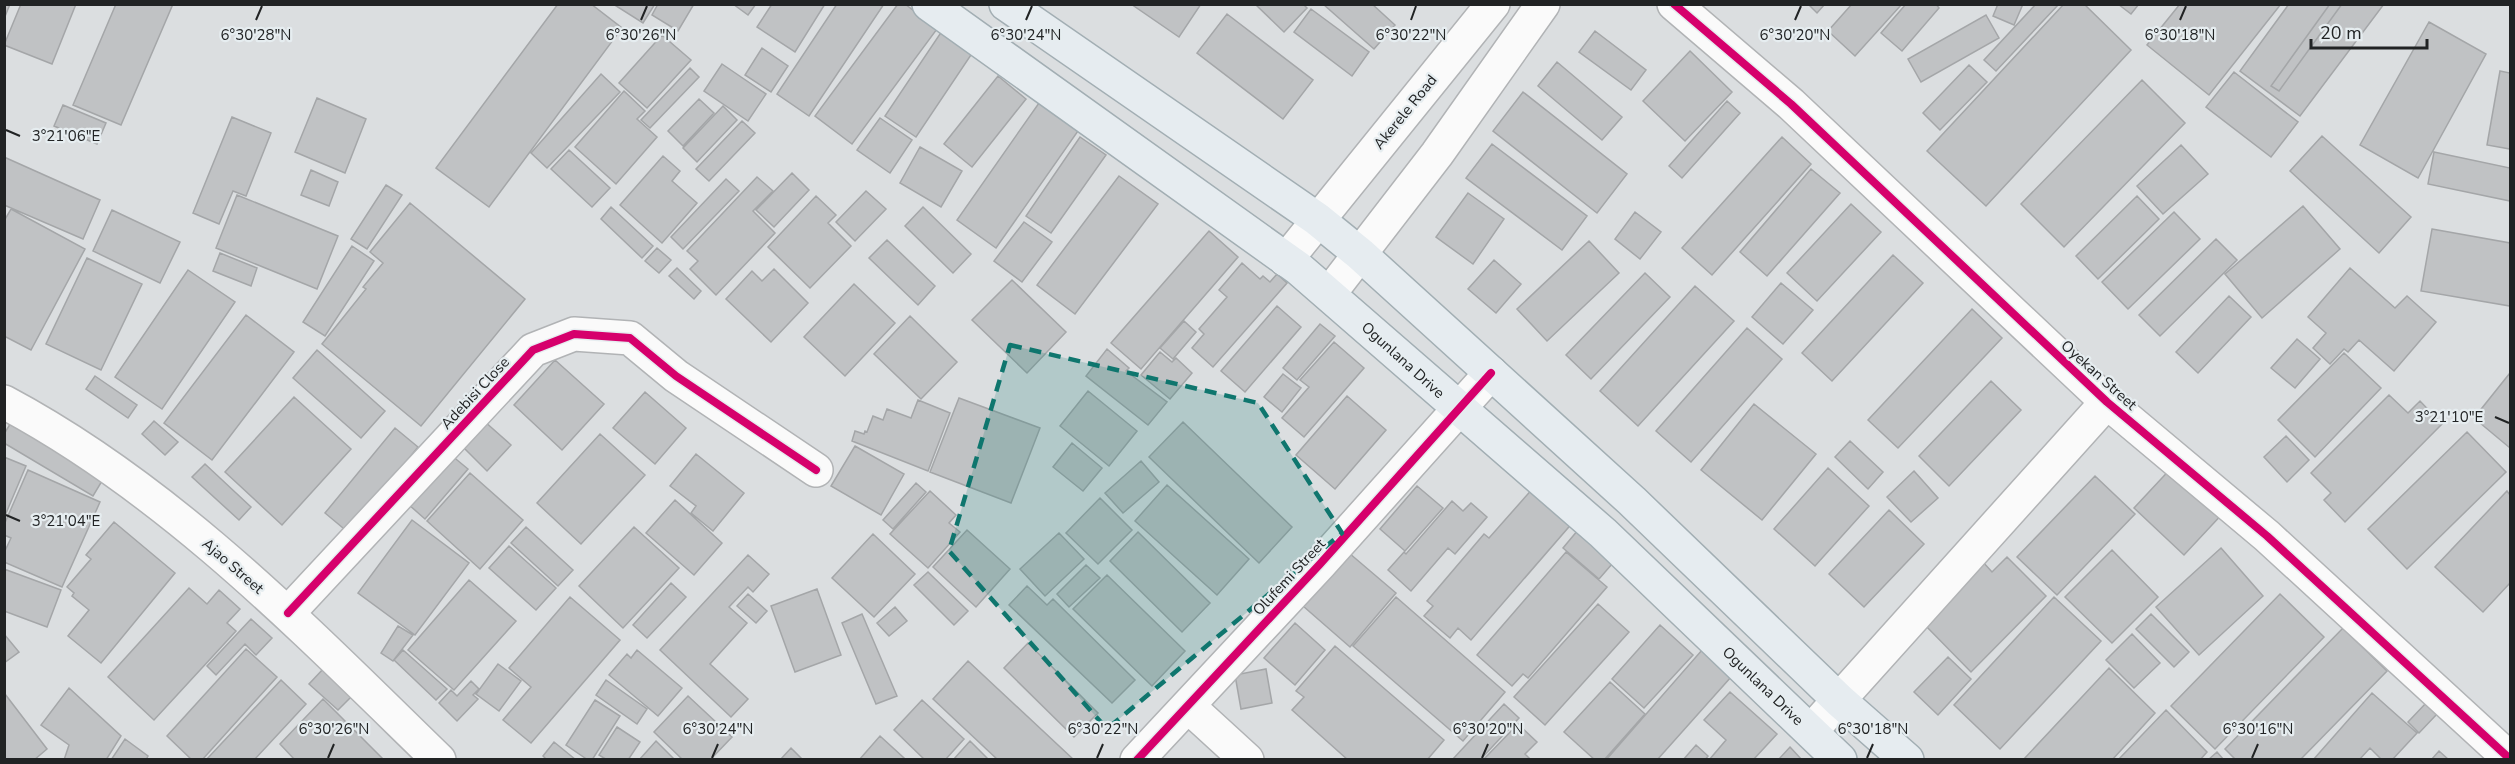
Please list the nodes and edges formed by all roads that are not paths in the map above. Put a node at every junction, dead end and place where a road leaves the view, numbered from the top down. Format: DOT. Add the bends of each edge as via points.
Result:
graph roads {
  1 [pos="929,4"];
  2 [pos="1006,4"];
  3 [pos="1492,4"];
  4 [pos="1543,4"];
  5 [pos="1674,4"];
  6 [pos="1317,219"];
  7 [pos="1360,254"];
  8 [pos="1286,260"];
  9 [pos="1329,294"];
  10 [pos="1491,373"];
  11 [pos="4,402"];
  12 [pos="2107,402"];
  13 [pos="1457,409"];
  14 [pos="816,470"];
  15 [pos="288,613"];
  16 [pos="1840,700"];
  17 [pos="1188,706"];
  18 [pos="1811,731"];
  19 [pos="439,759"];
  20 [pos="1137,759"];
  21 [pos="1247,759"];
  22 [pos="1840,759"];
  23 [pos="1907,759"];
  24 [pos="2511,759"];
  1 -- 8 [label="main road, Ogunlana Drive"];
  2 -- 6 [label="main road"];
  3 -- 6 [label="street, Akerele Road"];
  4 -- 7 [label="street" via="1437,154"];
  5 -- 12 [label="street, Oyekan Street" via="1791,104"];
  6 -- 7 [label="main road"];
  6 -- 8 [label="street, Akerele Road"];
  7 -- 9 [label="street"];
  7 -- 10 [label="main road"];
  8 -- 9 [label="main road, Ogunlana Drive"];
  9 -- 13 [label="main road, Ogunlana Drive"];
  10 -- 13 [label="street, Olufemi Street"];
  10 -- 16 [label="main road" via="1632,501"];
  11 -- 15 [label="street, Ajao Street" via="58,430 146,491"];
  12 -- 16 [label="street, Oyekan Street"];
  12 -- 24 [label="street, Oyekan Street" via="2267,536"];
  13 -- 17 [label="street, Olufemi Street"];
  13 -- 18 [label="main road, Ogunlana Drive" via="1603,533"];
  14 -- 15 [label="street, Adebisi Close" via="676,376 630,338 574,334 533,350"];
  15 -- 19 [label="street, Ajao Street"];
  16 -- 18 [label="street, Oyekan Street"];
  16 -- 23 [label="main road"];
  17 -- 20 [label="street, Olufemi Street"];
  17 -- 21 [label="street"];
  18 -- 22 [label="main road, Ogunlana Drive"];
}
